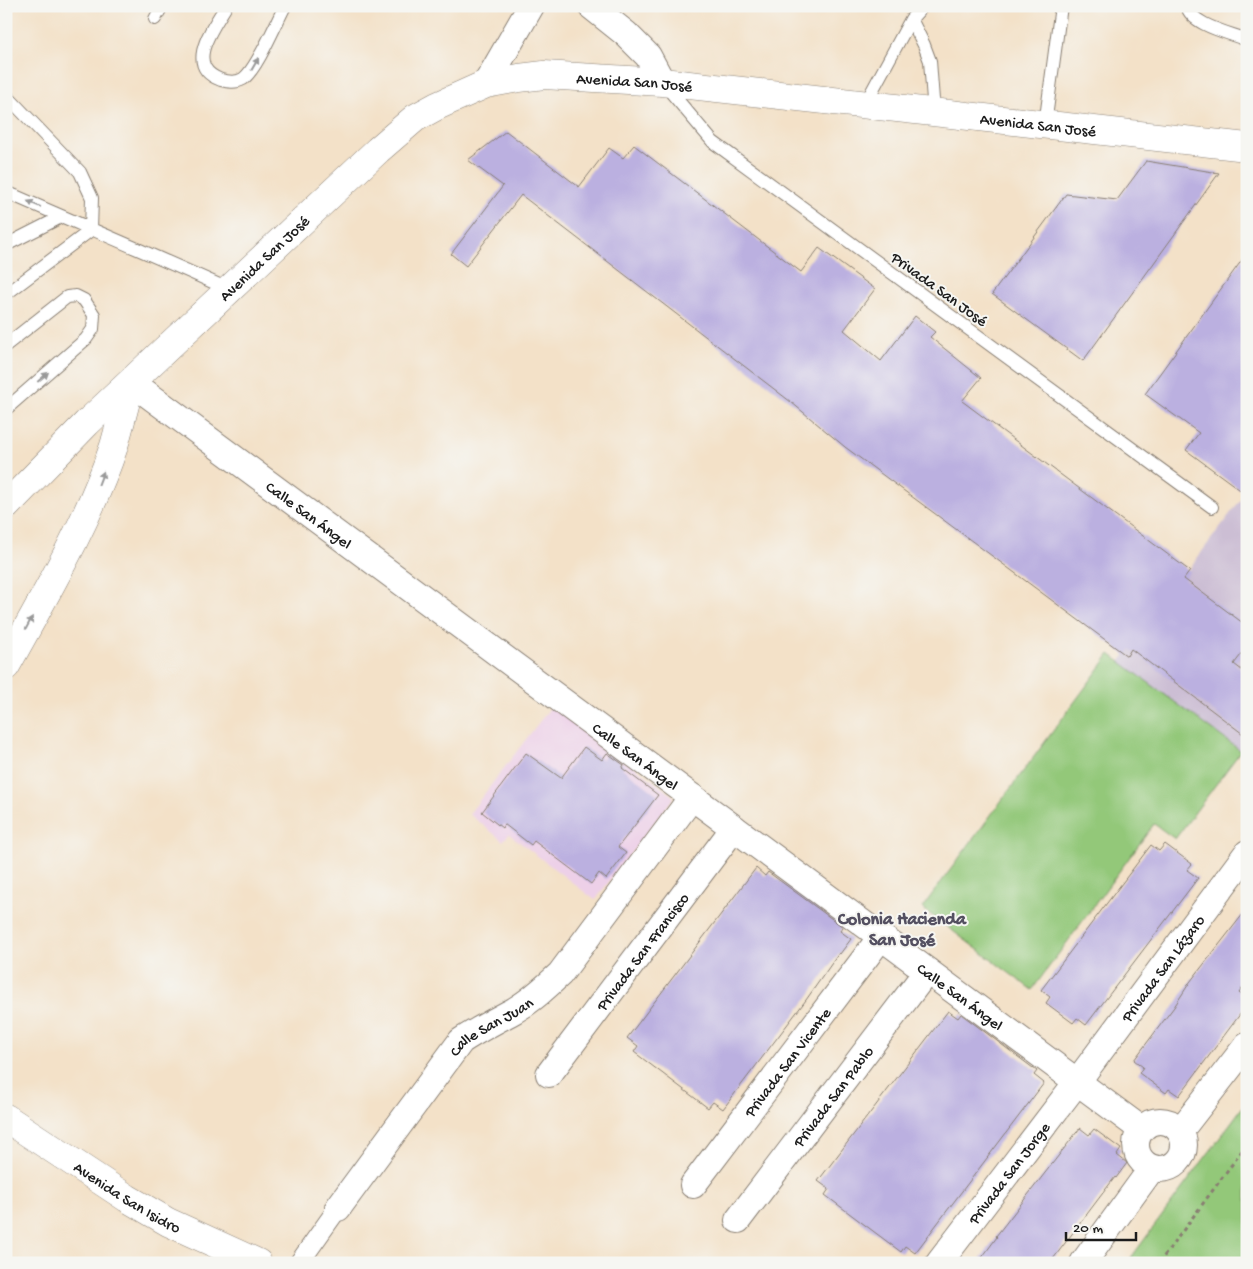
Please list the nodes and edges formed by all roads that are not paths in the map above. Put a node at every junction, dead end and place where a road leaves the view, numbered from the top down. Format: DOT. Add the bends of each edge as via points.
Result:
graph roads {
  1 [pos="162,6"];
  2 [pos="226,6"];
  3 [pos="285,6"];
  4 [pos="531,6"];
  5 [pos="591,6"];
  6 [pos="923,6"];
  7 [pos="1061,6"];
  8 [pos="1186,6"];
  9 [pos="155,19"];
  10 [pos="910,19"];
  11 [pos="1247,40"];
  12 [pos="662,82"];
  13 [pos="486,84"];
  14 [pos="6,96"];
  15 [pos="865,104"];
  16 [pos="934,113"];
  17 [pos="1045,125"];
  18 [pos="1247,147"];
  19 [pos="6,192"];
  20 [pos="62,216"];
  21 [pos="91,230"];
  22 [pos="6,245"];
  23 [pos="230,290"];
  24 [pos="6,294"];
  25 [pos="6,345"];
  26 [pos="131,382"];
  27 [pos="6,409"];
  28 [pos="6,506"];
  29 [pos="1212,507"];
  30 [pos="6,666"];
  31 [pos="692,797"];
  32 [pos="734,828"];
  33 [pos="1247,853"];
  34 [pos="881,937"];
  35 [pos="927,971"];
  36 [pos="1247,1045"];
  37 [pos="549,1074"];
  38 [pos="1077,1082"];
  39 [pos="6,1118"];
  40 [pos="1141,1129"];
  41 [pos="1180,1131"];
  42 [pos="1152,1168"];
  43 [pos="692,1185"];
  44 [pos="338,1208"];
  45 [pos="738,1220"];
  46 [pos="258,1263"];
  47 [pos="299,1263"];
  48 [pos="939,1263"];
  49 [pos="1083,1263"];
  1 -- 9 [label="lane"];
  2 -- 3 [label="lane, one-way" via="202,54 204,65 211,74 228,82 242,80 252,70"];
  4 -- 13 [label="street"];
  5 -- 12 [label="street" via="648,56"];
  6 -- 10 [label="lane"];
  7 -- 17 [label="lane"];
  8 -- 11 [label="lane" via="1193,18 1201,23"];
  10 -- 15 [label="lane"];
  10 -- 16 [label="lane" via="930,61"];
  12 -- 13 [label="main road, Avenida San José" via="544,76"];
  12 -- 15 [label="main road, Avenida San José"];
  12 -- 29 [label="lane, Privada San José" via="713,142"];
  13 -- 23 [label="main road, Avenida San José" via="415,118"];
  14 -- 21 [label="lane" via="80,172 92,198"];
  15 -- 16 [label="main road, Avenida San José"];
  16 -- 17 [label="main road, Avenida San José"];
  17 -- 18 [label="main road, Avenida San José"];
  20 -- 19 [label="lane, one-way"];
  20 -- 21 [label="lane"];
  20 -- 22 [label="lane"];
  21 -- 23 [label="lane"];
  21 -- 24 [label="lane"];
  23 -- 26 [label="main road, Avenida San José"];
  27 -- 25 [label="lane, one-way" via="86,339 93,329 94,315 84,300 76,296 67,297"];
  26 -- 28 [label="main road, Avenida San José"];
  30 -- 26 [label="main road, one-way" via="67,554 95,494 114,445"];
  26 -- 31 [label="street, Calle San Ángel"];
  31 -- 32 [label="street, Calle San Ángel"];
  31 -- 44 [label="street, Calle San Juan" via="560,974 531,998 461,1041"];
  32 -- 34 [label="street, Calle San Ángel"];
  32 -- 37 [label="street, Privada San Francisco"];
  33 -- 38 [label="street, Privada San Lázaro"];
  34 -- 35 [label="street, Calle San Ángel"];
  34 -- 43 [label="street, Privada San Vicente"];
  35 -- 38 [label="street, Calle San Ángel"];
  35 -- 45 [label="street, Privada San Pablo"];
  36 -- 41 [label="street"];
  38 -- 40 [label="street, Calle San Ángel"];
  38 -- 48 [label="street, Privada San Jorge"];
  39 -- 46 [label="main road, Avenida San Isidro" via="168,1222"];
  40 -- 41 [label="street" via="1146,1124 1161,1121"];
  40 -- 42 [label="street" via="1136,1148 1141,1160"];
  41 -- 42 [label="street" via="1184,1146 1179,1160 1166,1168"];
  42 -- 49 [label="street"];
  44 -- 47 [label="street, Calle San Juan"];
}
